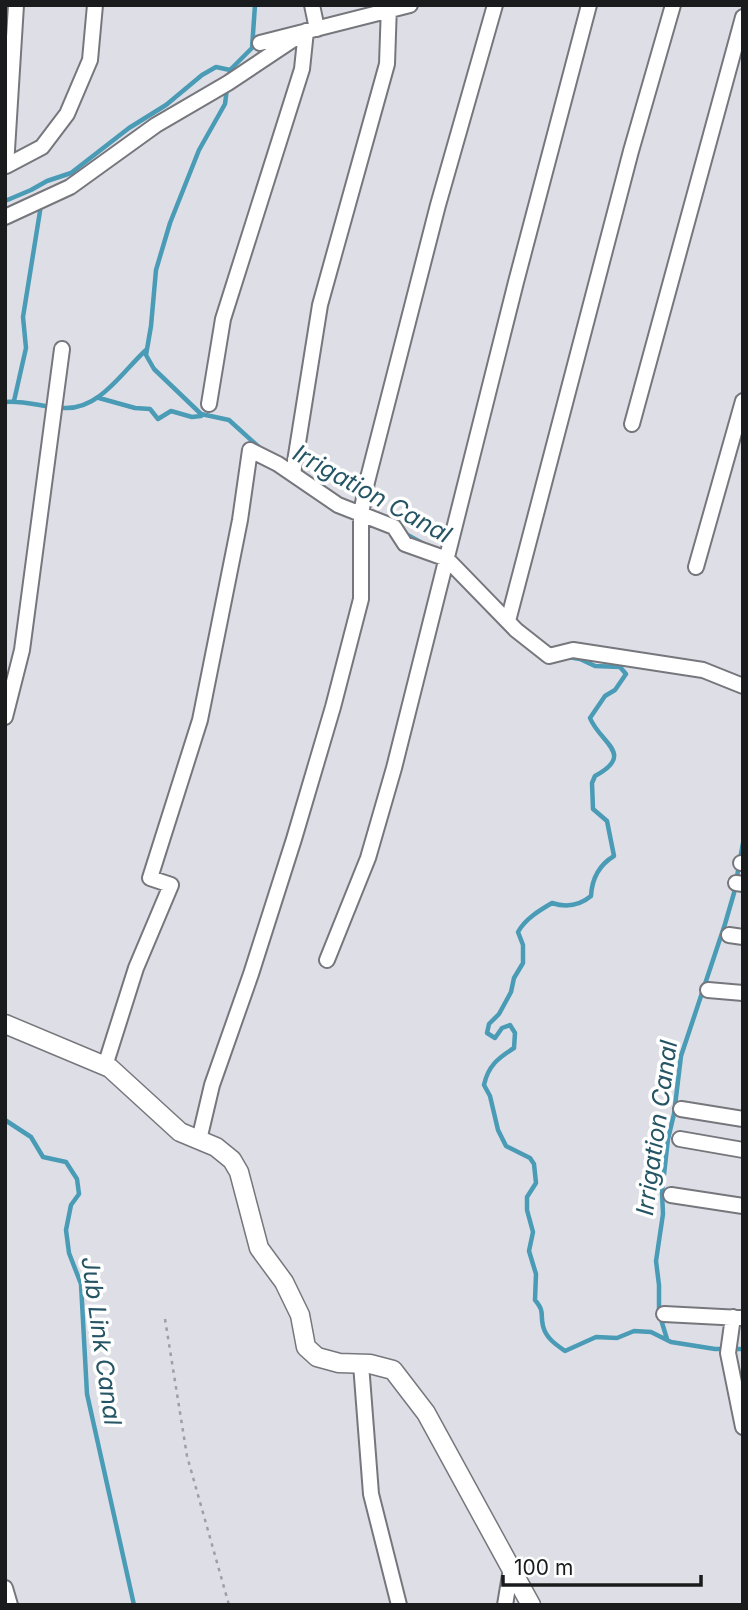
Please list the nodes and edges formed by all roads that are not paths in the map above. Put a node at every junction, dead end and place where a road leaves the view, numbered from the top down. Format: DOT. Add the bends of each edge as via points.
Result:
graph roads {
  1 [pos="16,5"];
  2 [pos="95,5"];
  3 [pos="312,5"];
  4 [pos="410,5"];
  5 [pos="495,5"];
  6 [pos="589,5"];
  7 [pos="673,5"];
  8 [pos="389,8"];
  9 [pos="743,17"];
  10 [pos="311,30"];
  11 [pos="260,43"];
  12 [pos="5,217"];
  13 [pos="62,349"];
  14 [pos="743,401"];
  15 [pos="209,404"];
  16 [pos="632,424"];
  17 [pos="293,474"];
  18 [pos="361,514"];
  19 [pos="447,559"];
  20 [pos="696,567"];
  21 [pos="508,621"];
  22 [pos="742,684"];
  23 [pos="5,717"];
  24 [pos="327,960"];
  25 [pos="708,990"];
  26 [pos="743,993"];
  27 [pos="5,1024"];
  28 [pos="105,1066"];
  29 [pos="681,1110"];
  30 [pos="743,1119"];
  31 [pos="680,1139"];
  32 [pos="199,1140"];
  33 [pos="743,1150"];
  34 [pos="671,1195"];
  35 [pos="743,1206"];
  36 [pos="664,1314"];
  37 [pos="738,1318"];
  38 [pos="361,1364"];
  39 [pos="743,1427"];
  40 [pos="511,1569"];
  41 [pos="5,1588"];
  42 [pos="9,1605"];
  43 [pos="399,1605"];
  44 [pos="505,1605"];
  45 [pos="531,1605"];
  1 -- 2 [label="street" via="6,166 42,147 67,114 90,60"];
  3 -- 10 [label="street"];
  4 -- 8 [label="street"];
  5 -- 18 [label="street" via="438,205"];
  6 -- 19 [label="street"];
  7 -- 21 [label="street"];
  8 -- 10 [label="street"];
  8 -- 17 [label="street" via="387,64 320,305"];
  9 -- 16 [label="street"];
  10 -- 11 [label="street"];
  10 -- 12 [label="street" via="156,125 69,187"];
  10 -- 15 [label="street" via="223,319"];
  13 -- 23 [label="street" via="22,649"];
  14 -- 20 [label="street"];
  17 -- 18 [label="street" via="338,505"];
  17 -- 28 [label="street" via="250,450 200,720 150,878 171,885 136,968"];
  18 -- 19 [label="street" via="394,527 405,544"];
  18 -- 32 [label="street" via="360,599 333,707 212,1085"];
  19 -- 21 [label="street"];
  19 -- 24 [label="street" via="368,858"];
  21 -- 22 [label="street" via="549,656 573,650 703,670"];
  25 -- 26 [label="street"];
  27 -- 28 [label="street"];
  28 -- 32 [label="street" via="180,1132"];
  29 -- 30 [label="street"];
  31 -- 33 [label="street"];
  32 -- 38 [label="street" via="216,1147 239,1172 259,1248 284,1282 300,1315 306,1348 317,1357"];
  34 -- 35 [label="street"];
  36 -- 37 [label="street"];
  37 -- 39 [label="street" via="728,1353"];
  38 -- 40 [label="street" via="393,1370 426,1413"];
  38 -- 43 [label="street" via="371,1494"];
  40 -- 44 [label="street"];
  40 -- 45 [label="street"];
  41 -- 42 [label="street"];
}
